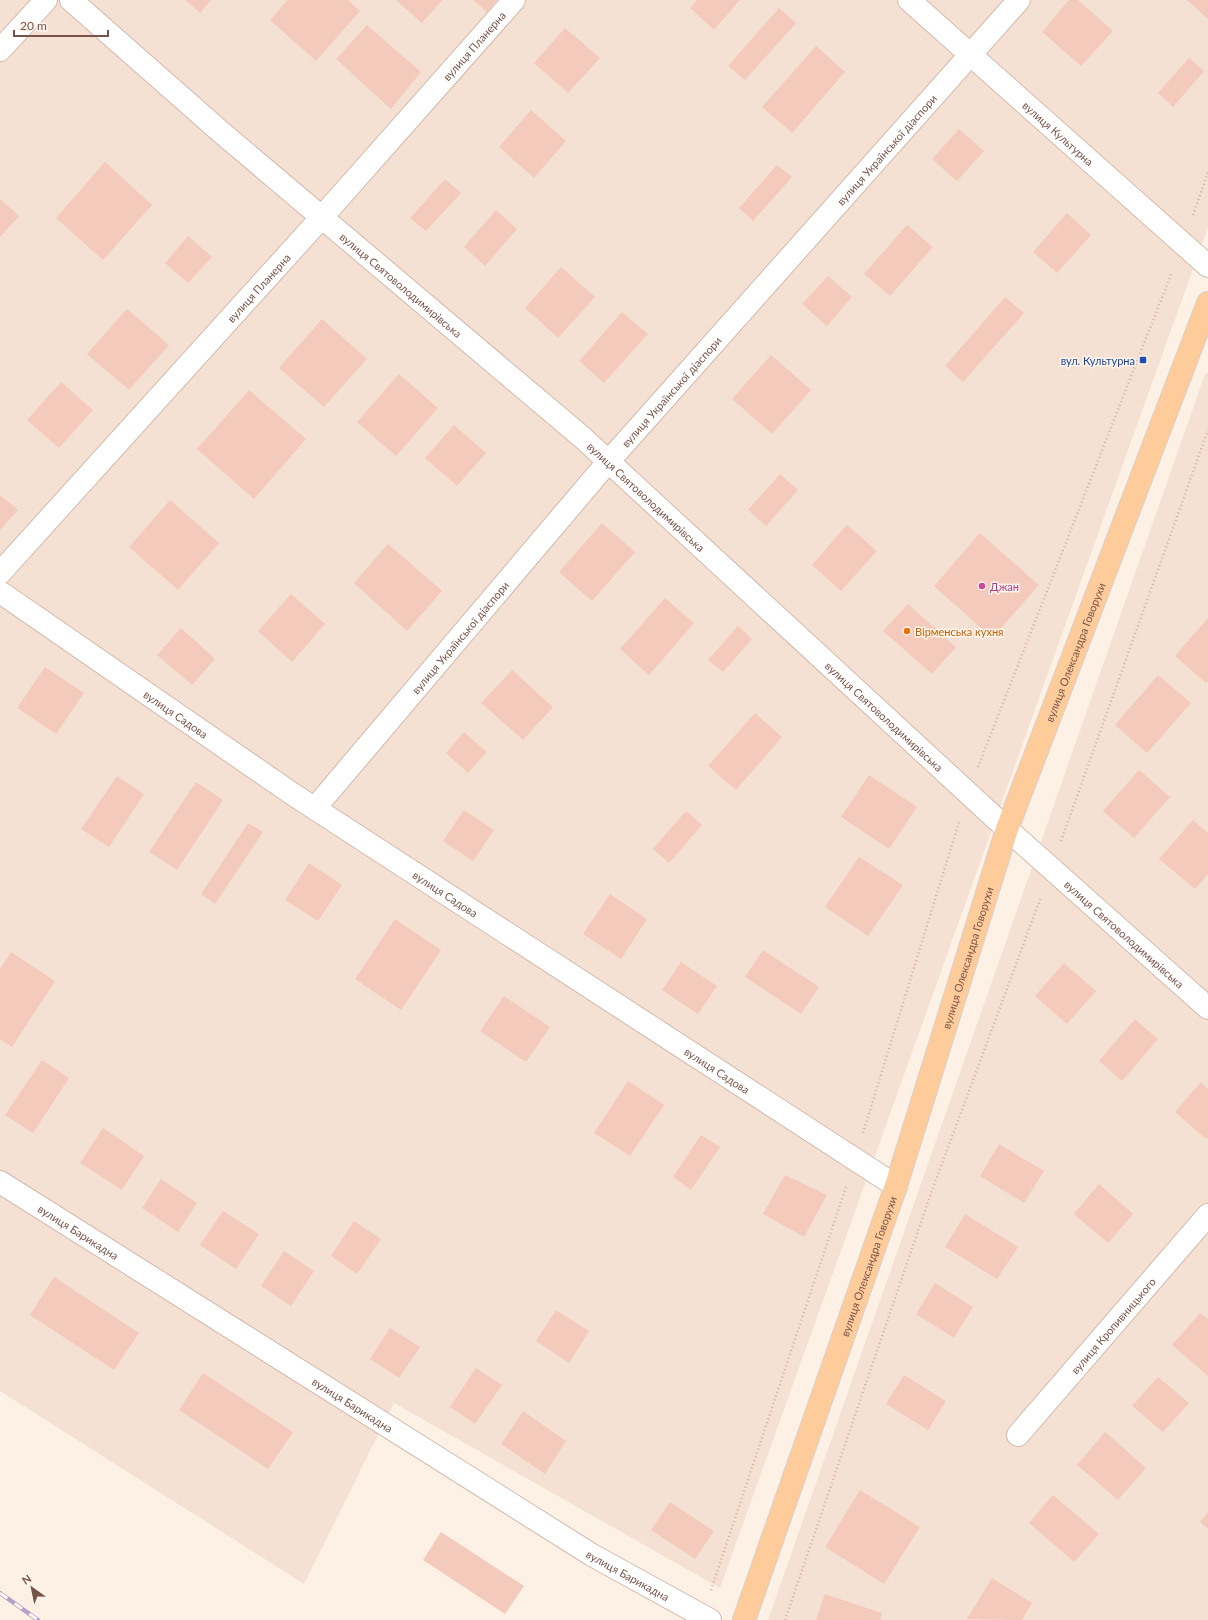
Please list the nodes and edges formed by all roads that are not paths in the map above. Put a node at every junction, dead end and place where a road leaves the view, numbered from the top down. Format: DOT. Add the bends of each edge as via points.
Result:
graph roads {
  1 [pos="46,0"];
  2 [pos="70,0"];
  3 [pos="514,0"];
  4 [pos="909,0"];
  5 [pos="1018,0"];
  6 [pos="0,50"];
  7 [pos="970,54"];
  8 [pos="322,217"];
  9 [pos="1208,266"];
  10 [pos="1208,303"];
  11 [pos="608,462"];
  12 [pos="0,572"];
  13 [pos="0,592"];
  14 [pos="315,808"];
  15 [pos="1007,829"];
  16 [pos="1208,1008"];
  17 [pos="0,1182"];
  18 [pos="896,1186"];
  19 [pos="1208,1215"];
  20 [pos="1018,1435"];
  21 [pos="706,1618"];
  22 [pos="744,1620"];
  1 -- 6 [label="street"];
  2 -- 8 [label="street, вулиця Святоволодимирівська"];
  3 -- 8 [label="street, вулиця Планерна"];
  4 -- 7 [label="street, вулиця Культурна"];
  5 -- 7 [label="street, вулиця Української діаспори"];
  7 -- 9 [label="street, вулиця Культурна"];
  7 -- 11 [label="street, вулиця Української діаспори"];
  8 -- 11 [label="street, вулиця Святоволодимирівська"];
  8 -- 12 [label="street, вулиця Планерна"];
  10 -- 15 [label="main road, вулиця Олександра Говорухи"];
  11 -- 14 [label="street, вулиця Української діаспори"];
  11 -- 15 [label="street, вулиця Святоволодимирівська"];
  13 -- 14 [label="street, вулиця Садова"];
  14 -- 18 [label="street, вулиця Садова"];
  15 -- 16 [label="street, вулиця Святоволодимирівська"];
  15 -- 18 [label="main road, вулиця Олександра Говорухи"];
  17 -- 21 [label="street, вулиця Барикадна" via="592,1555"];
  18 -- 22 [label="main road, вулиця Олександра Говорухи"];
  19 -- 20 [label="street, вулиця Кропивницького"];
}
